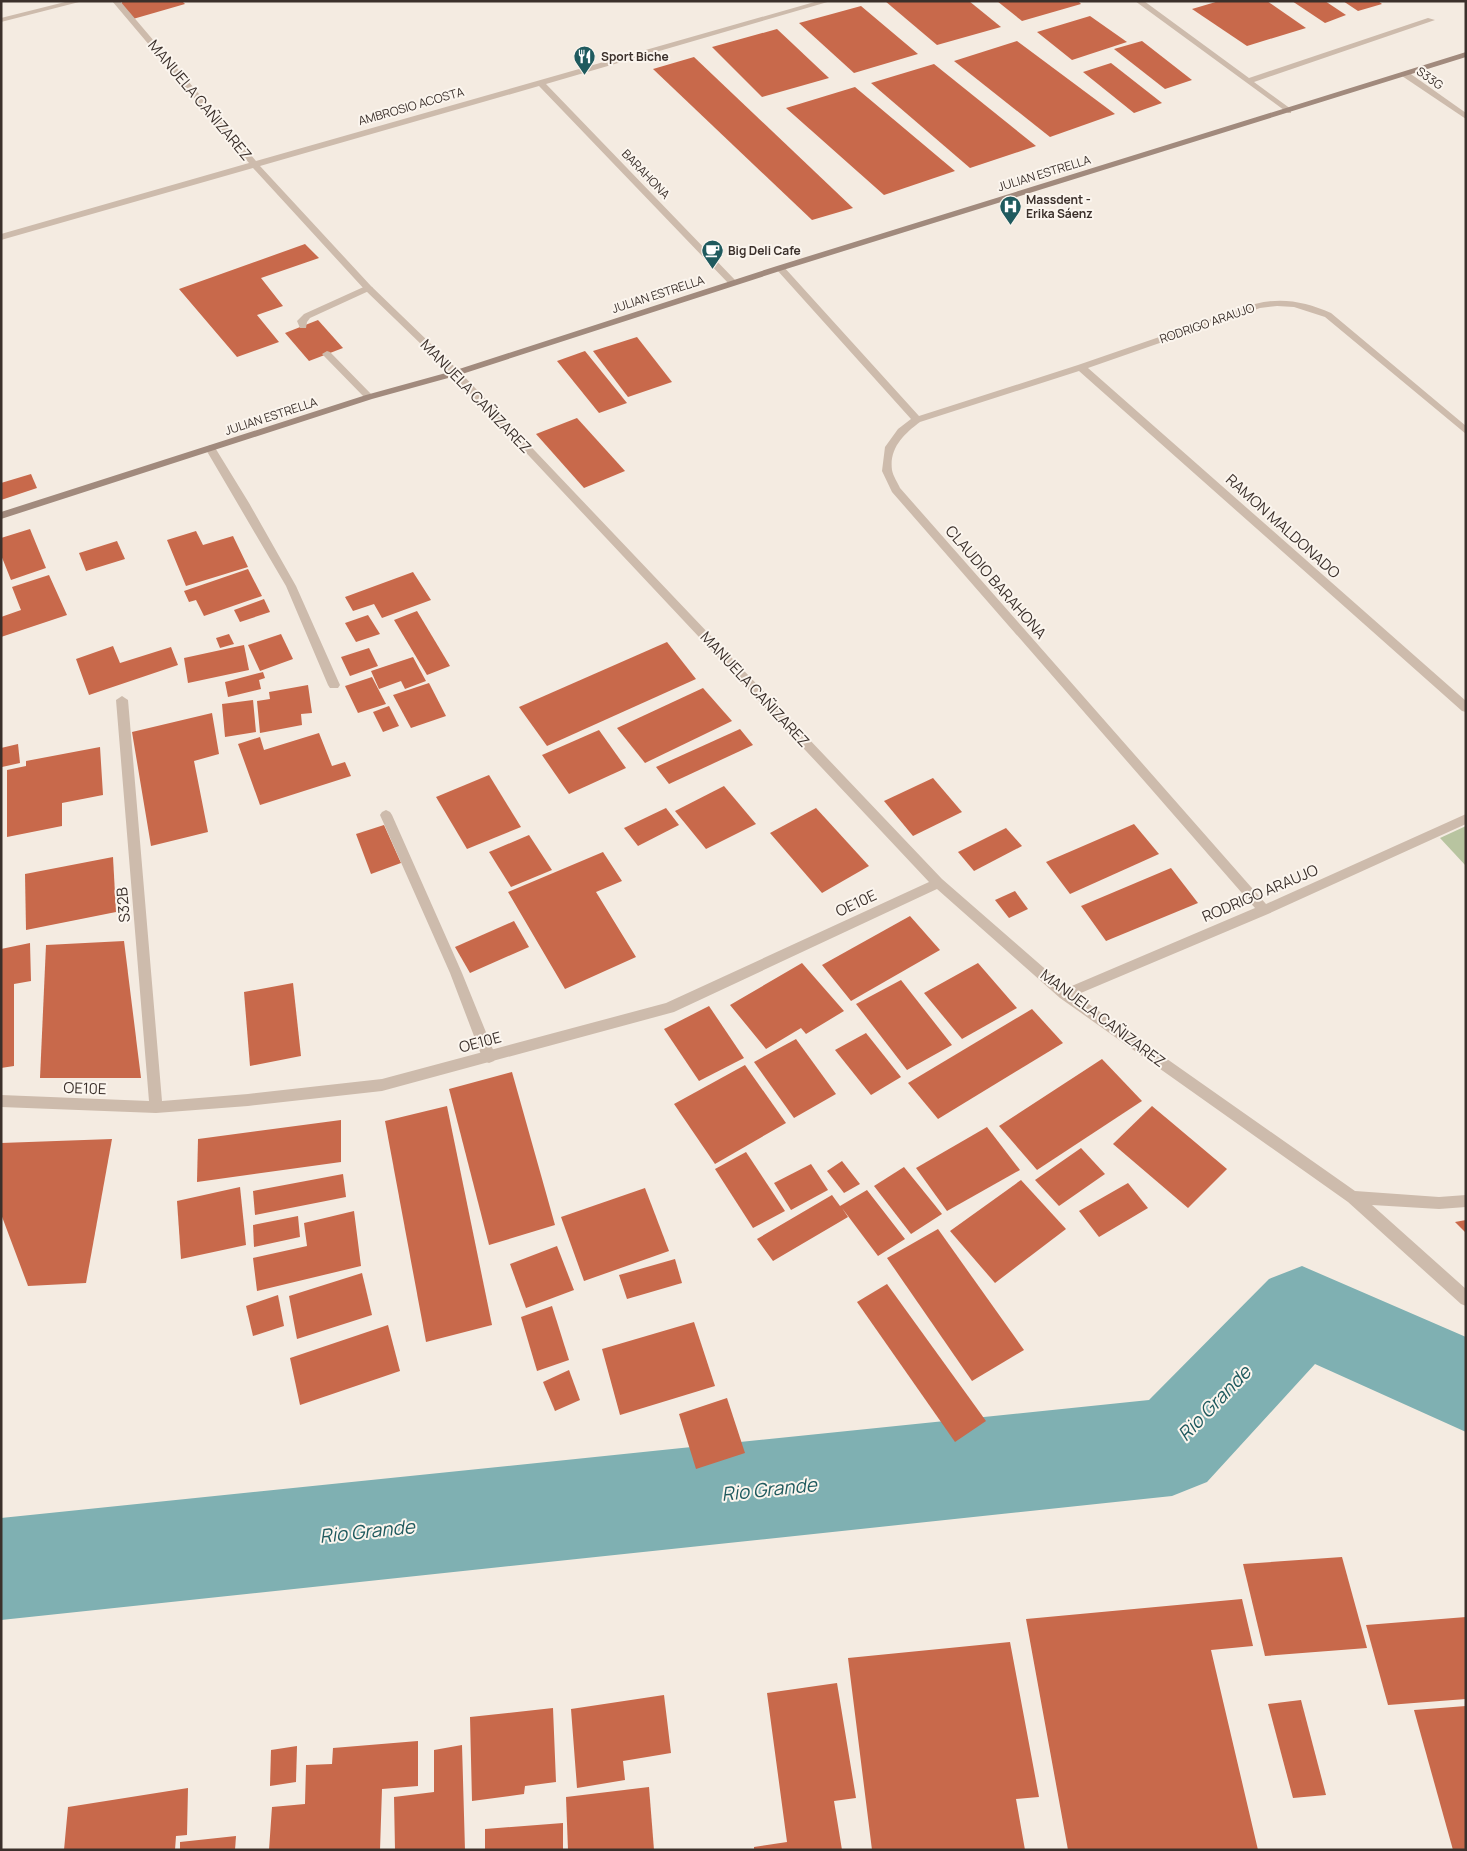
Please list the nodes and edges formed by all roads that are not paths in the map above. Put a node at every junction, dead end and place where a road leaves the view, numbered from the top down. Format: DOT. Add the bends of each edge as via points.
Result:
graph roads {
  1 [pos="79,1"];
  2 [pos="116,1"];
  3 [pos="786,1"];
  4 [pos="827,1"];
  5 [pos="1139,1"];
  6 [pos="796,10"];
  7 [pos="1,20"];
  8 [pos="1430,20"];
  9 [pos="1466,54"];
  10 [pos="1406,74"];
  11 [pos="1248,81"];
  12 [pos="540,82"];
  13 [pos="1288,111"];
  14 [pos="1466,117"];
  15 [pos="254,164"];
  16 [pos="1,237"];
  17 [pos="780,268"];
  18 [pos="733,283"];
  19 [pos="368,288"];
  20 [pos="303,326"];
  21 [pos="327,354"];
  22 [pos="1081,367"];
  23 [pos="456,373"];
  24 [pos="369,397"];
  25 [pos="917,420"];
  26 [pos="1466,431"];
  27 [pos="210,448"];
  28 [pos="1,516"];
  29 [pos="334,685"];
  30 [pos="122,700"];
  31 [pos="1466,708"];
  32 [pos="386,815"];
  33 [pos="1466,819"];
  34 [pos="938,883"];
  35 [pos="1264,910"];
  36 [pos="1065,994"];
  37 [pos="489,1057"];
  38 [pos="1,1101"];
  39 [pos="156,1107"];
  40 [pos="1353,1196"];
  41 [pos="1466,1201"];
  42 [pos="1464,1297"];
  1 -- 7 [label="street"];
  2 -- 15 [label="street, MANUELA CAÑIZAREZ"];
  3 -- 6 [label="street"];
  4 -- 6 [label="street, AMBROSIO ACOSTA"];
  5 -- 11 [label="street"];
  6 -- 12 [label="street, AMBROSIO ACOSTA"];
  8 -- 11 [label="street"];
  9 -- 10 [label="street, JULIAN ESTRELLA"];
  10 -- 13 [label="street, JULIAN ESTRELLA"];
  10 -- 14 [label="street, S33G"];
  11 -- 13 [label="street"];
  12 -- 15 [label="street, AMBROSIO ACOSTA"];
  12 -- 18 [label="street, BARAHONA"];
  13 -- 17 [label="street, JULIAN ESTRELLA"];
  15 -- 16 [label="street, AMBROSIO ACOSTA"];
  15 -- 19 [label="street, MANUELA CAÑIZAREZ"];
  17 -- 18 [label="street, JULIAN ESTRELLA"];
  17 -- 25 [label="street"];
  18 -- 23 [label="street, JULIAN ESTRELLA"];
  19 -- 20 [label="street" via="307,316 302,321"];
  19 -- 23 [label="street, MANUELA CAÑIZAREZ"];
  21 -- 24 [label="street"];
  22 -- 25 [label="street, RODRIGO ARAUJO"];
  22 -- 26 [label="street, RODRIGO ARAUJO" via="1258,306 1279,302 1301,304 1328,316"];
  22 -- 31 [label="street, RAMON MALDONADO"];
  23 -- 24 [label="street, JULIAN ESTRELLA"];
  23 -- 34 [label="street, MANUELA CAÑIZAREZ"];
  24 -- 27 [label="street, JULIAN ESTRELLA"];
  25 -- 35 [label="street, CLAUDIO BARAHONA" via="901,431 890,447 887,471 896,490"];
  27 -- 28 [label="street, JULIAN ESTRELLA"];
  27 -- 29 [label="street" via="291,586"];
  30 -- 39 [label="street, S32B"];
  32 -- 37 [label="street" via="456,973"];
  33 -- 35 [label="street, RODRIGO ARAUJO"];
  34 -- 36 [label="street, MANUELA CAÑIZAREZ"];
  34 -- 37 [label="street, OE10E" via="669,1008"];
  35 -- 36 [label="street, RODRIGO ARAUJO"];
  36 -- 40 [label="street, MANUELA CAÑIZAREZ"];
  37 -- 39 [label="street, OE10E" via="382,1085"];
  38 -- 39 [label="street, OE10E"];
  40 -- 41 [label="street" via="1439,1203"];
  40 -- 42 [label="street, MANUELA CAÑIZAREZ"];
}
